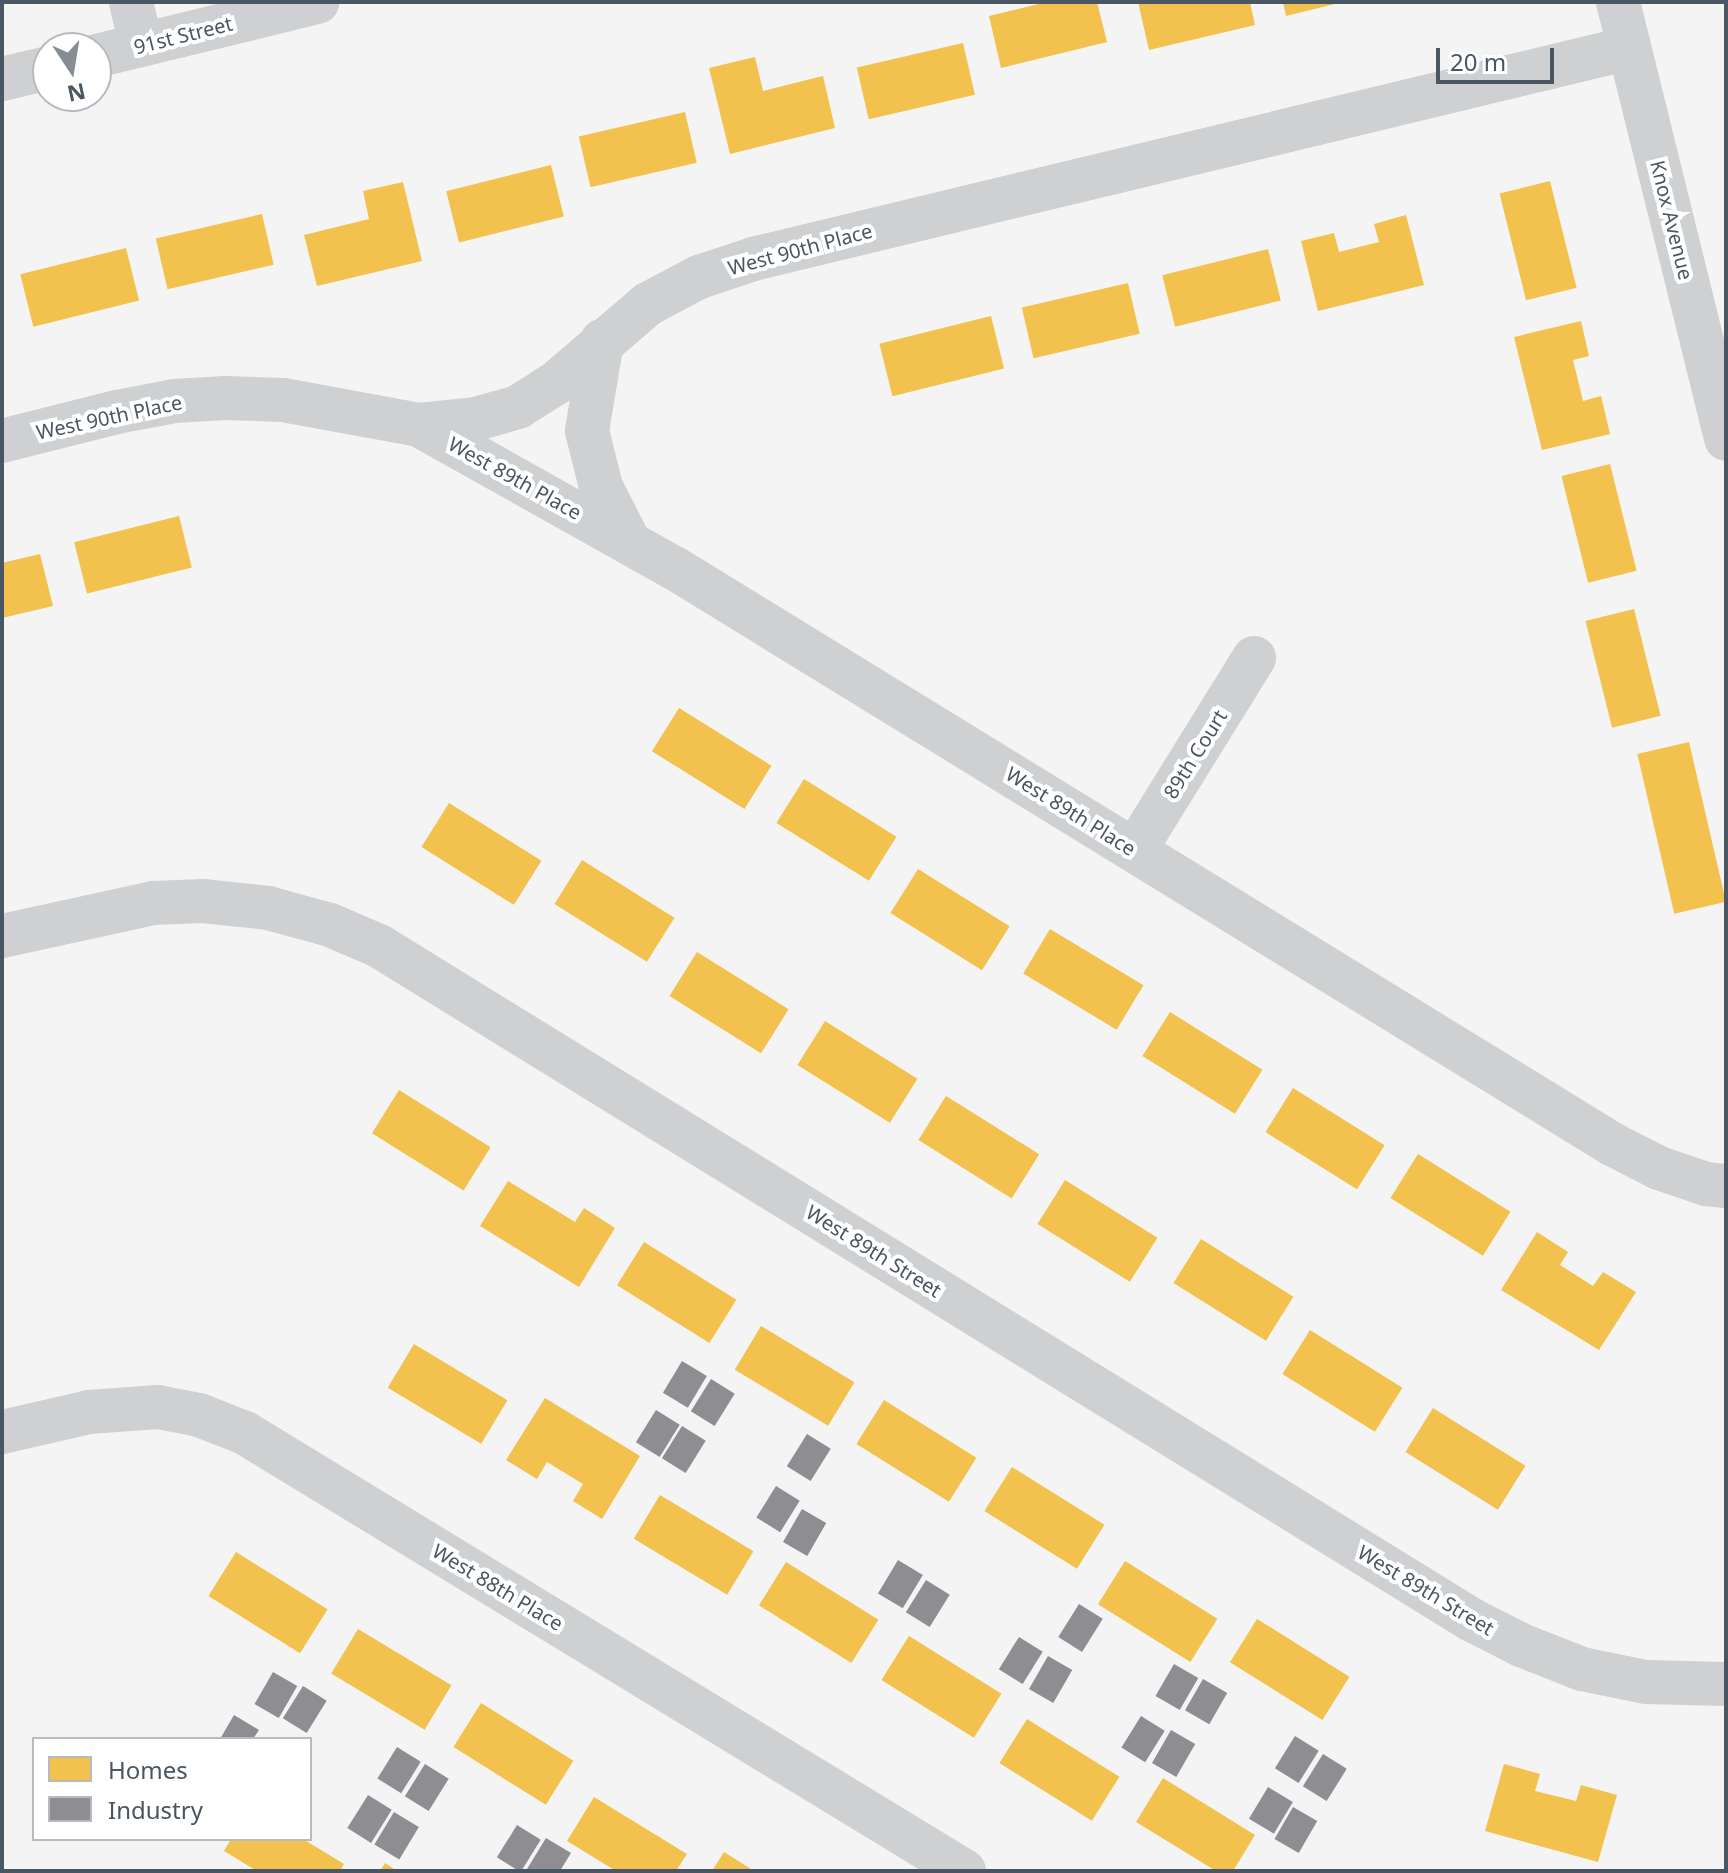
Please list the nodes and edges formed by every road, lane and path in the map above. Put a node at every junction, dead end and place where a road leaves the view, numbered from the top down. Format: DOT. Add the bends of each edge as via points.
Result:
graph roads {
  1 [pos="131,2"];
  2 [pos="317,2"];
  3 [pos="1618,2"];
  4 [pos="141,45"];
  5 [pos="1629,48"];
  6 [pos="112,52"];
  7 [pos="32,72"];
  8 [pos="2,79"];
  9 [pos="602,341"];
  10 [pos="419,425"];
  11 [pos="1726,439"];
  12 [pos="2,441"];
  13 [pos="628,540"];
  14 [pos="1254,658"];
  15 [pos="1135,850"];
  16 [pos="2,936"];
  17 [pos="1726,1186"];
  18 [pos="2,1432"];
  19 [pos="1726,1684"];
  20 [pos="964,1871"];
  1 -- 4 [label="street"];
  2 -- 4 [label="street, 91st Street"];
  3 -- 5 [label="street, Knox Avenue"];
  4 -- 6 [label="street, 91st Street"];
  5 -- 9 [label="street, West 90th Place" via="753,259 699,277 648,304"];
  5 -- 11 [label="street, Knox Avenue"];
  7 -- 8 [label="street"];
  9 -- 10 [label="street, West 90th Place" via="556,383 518,407 476,419"];
  9 -- 13 [label="street" via="587,431 601,487"];
  10 -- 12 [label="street, West 90th Place" via="283,400 225,398 131,409"];
  10 -- 13 [label="street, West 89th Place"];
  13 -- 15 [label="street, West 89th Place"];
  14 -- 15 [label="street, 89th Court"];
  15 -- 17 [label="street, West 89th Place" via="1612,1144 1659,1168"];
  16 -- 19 [label="street, West 89th Street" via="153,903 203,901 268,908 379,946 1472,1620 1582,1669 1646,1682"];
  18 -- 20 [label="street, West 88th Place" via="89,1412 158,1407 199,1415 245,1433"];
}
